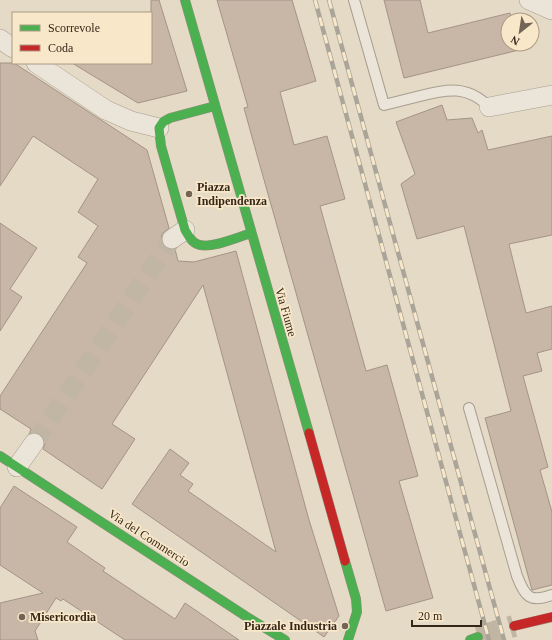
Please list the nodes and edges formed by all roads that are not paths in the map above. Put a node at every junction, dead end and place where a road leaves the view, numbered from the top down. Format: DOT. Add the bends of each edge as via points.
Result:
graph roads {
  1 [pos="185,0"];
  2 [pos="354,0"];
  3 [pos="529,0"];
  4 [pos="552,10"];
  5 [pos="0,39"];
  6 [pos="12,47"];
  7 [pos="37,64"];
  8 [pos="552,95"];
  9 [pos="215,106"];
  10 [pos="489,107"];
  11 [pos="159,128"];
  12 [pos="251,233"];
  13 [pos="469,408"];
  14 [pos="34,443"];
  15 [pos="6,463"];
  16 [pos="552,595"];
  17 [pos="552,617"];
  18 [pos="514,626"];
  19 [pos="349,636"];
  20 [pos="286,640"];
  21 [pos="339,640"];
  1 -- 9 [label="street, Via Fiume"];
  2 -- 10 [label="lane" via="384,105 453,90 480,99"];
  3 -- 4 [label="street"];
  5 -- 6 [label="street"];
  7 -- 11 [label="street" via="106,110 131,121"];
  8 -- 10 [label="street"];
  9 -- 11 [label="street" via="170,118"];
  9 -- 12 [label="street, Via Fiume"];
  11 -- 12 [label="street" via="178,235 197,245 207,246"];
  12 -- 19 [label="street, Via Fiume" via="356,599 357,612"];
  13 -- 16 [label="lane" via="522,588 527,595 535,599"];
  14 -- 15 [label="street"];
  15 -- 20 [label="street, Via del Commercio"];
  17 -- 18 [label="street"];
  19 -- 21 [label="street"];
}
